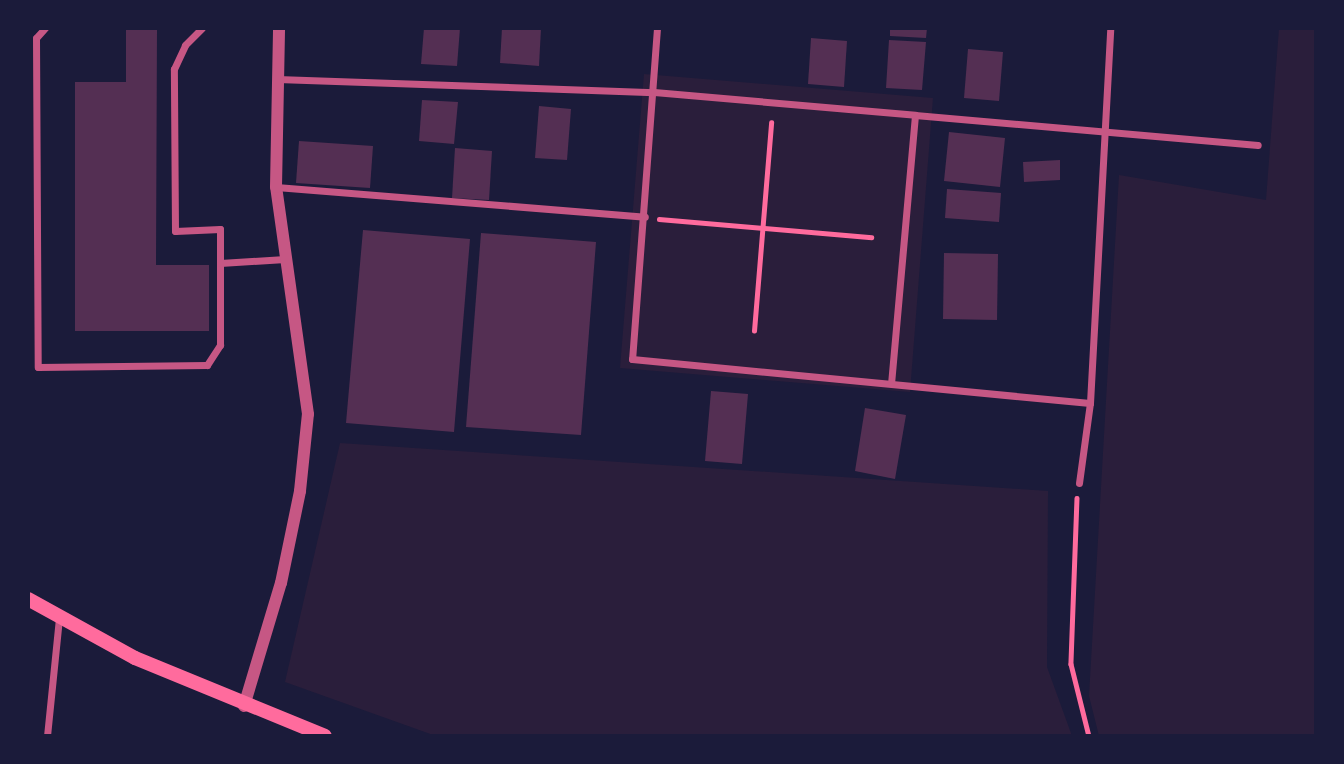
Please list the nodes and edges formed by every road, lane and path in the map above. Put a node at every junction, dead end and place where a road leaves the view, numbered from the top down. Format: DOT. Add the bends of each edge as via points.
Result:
graph roads {
  1 [pos="46,28"];
  2 [pos="202,28"];
  3 [pos="279,28"];
  4 [pos="657,28"];
  5 [pos="1110,28"];
  6 [pos="277,79"];
  7 [pos="654,92"];
  8 [pos="915,114"];
  9 [pos="771,123"];
  10 [pos="1104,131"];
  11 [pos="1258,145"];
  12 [pos="276,187"];
  13 [pos="645,217"];
  14 [pos="761,227"];
  15 [pos="871,237"];
  16 [pos="285,258"];
  17 [pos="220,262"];
  18 [pos="754,331"];
  19 [pos="891,382"];
  20 [pos="1090,402"];
  21 [pos="1079,483"];
  22 [pos="28,599"];
  23 [pos="59,618"];
  24 [pos="244,706"];
  25 [pos="47,736"];
  26 [pos="325,736"];
  27 [pos="1089,736"];
  1 -- 17 [label="street" via="36,38 38,367 208,365 220,345"];
  2 -- 17 [label="street" via="185,46 174,69 175,230 220,229"];
  3 -- 6 [label="street"];
  4 -- 7 [label="street"];
  5 -- 10 [label="street"];
  6 -- 7 [label="street"];
  6 -- 12 [label="street"];
  7 -- 8 [label="street"];
  7 -- 13 [label="street"];
  8 -- 10 [label="street"];
  8 -- 19 [label="street"];
  9 -- 14 [label="path"];
  10 -- 11 [label="street"];
  10 -- 20 [label="street"];
  12 -- 13 [label="street"];
  12 -- 16 [label="street"];
  13 -- 14 [label="path"];
  13 -- 19 [label="street" via="632,359"];
  14 -- 15 [label="path"];
  14 -- 18 [label="path"];
  16 -- 17 [label="street"];
  16 -- 24 [label="street" via="306,376 305,444 281,583"];
  19 -- 20 [label="street"];
  20 -- 21 [label="street"];
  21 -- 27 [label="path" via="1071,664"];
  22 -- 23 [label="main road"];
  23 -- 24 [label="main road"];
  23 -- 25 [label="street"];
  24 -- 26 [label="main road"];
}
